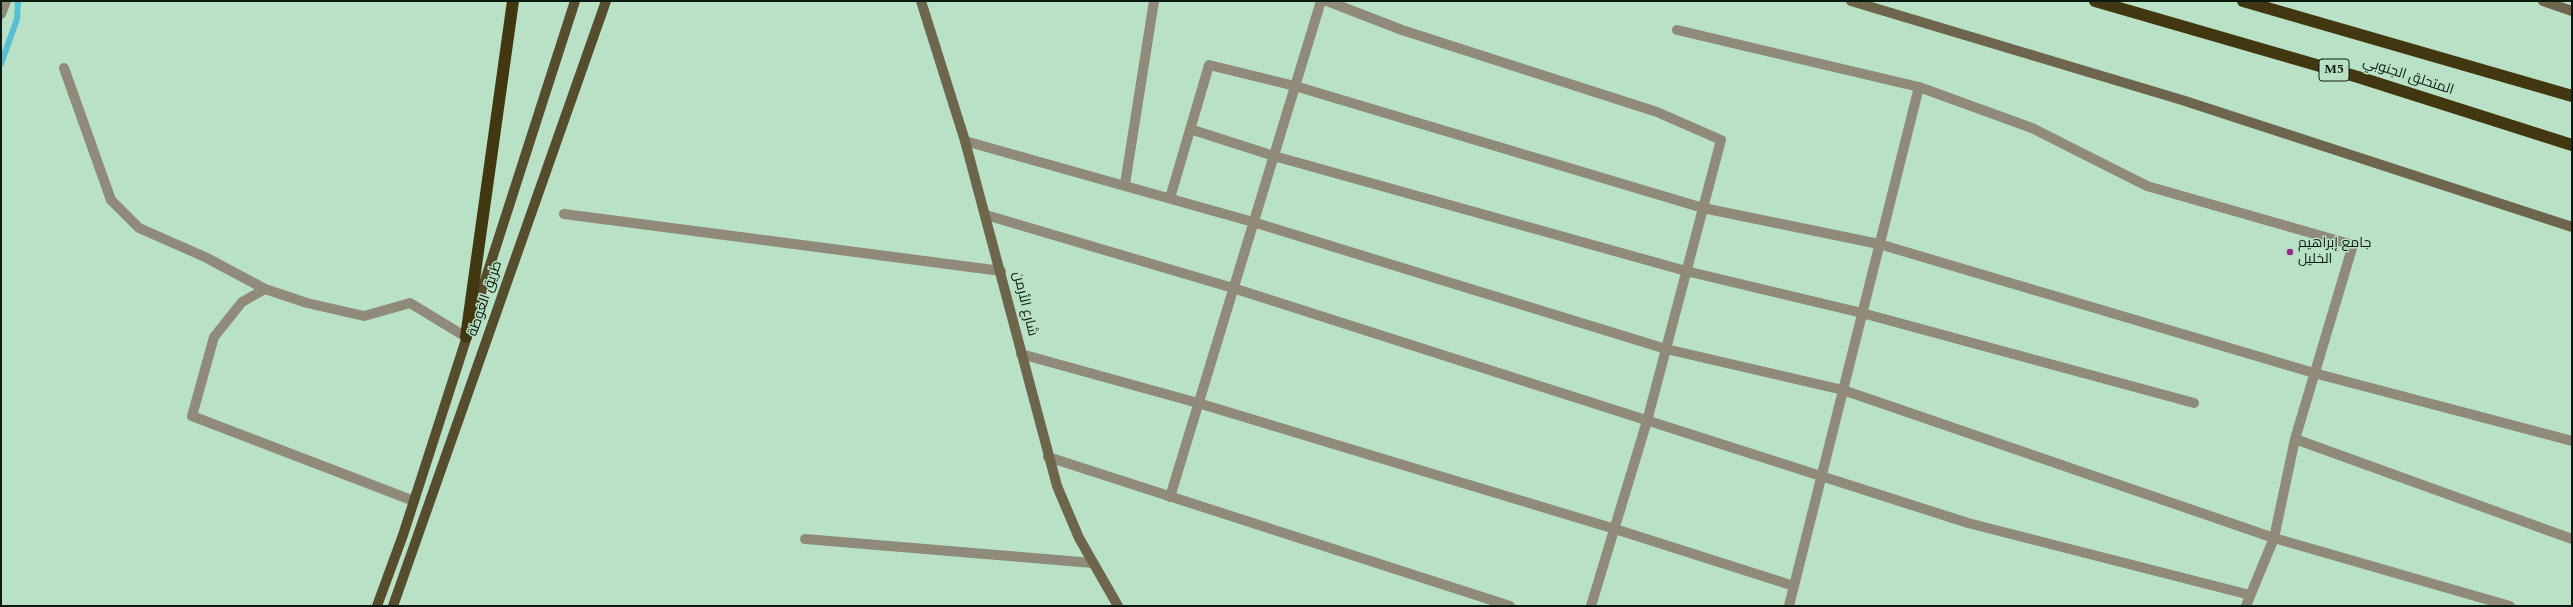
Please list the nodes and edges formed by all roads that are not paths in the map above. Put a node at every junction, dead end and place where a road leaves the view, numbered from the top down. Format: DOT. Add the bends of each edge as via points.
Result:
graph roads {
  1 [pos="6,1"];
  2 [pos="513,1"];
  3 [pos="575,1"];
  4 [pos="606,1"];
  5 [pos="921,1"];
  6 [pos="1154,1"];
  7 [pos="1321,1"];
  8 [pos="1327,1"];
  9 [pos="1851,1"];
  10 [pos="2095,1"];
  11 [pos="2243,1"];
  12 [pos="2543,1"];
  13 [pos="2572,11"];
  14 [pos="1,14"];
  15 [pos="1677,30"];
  16 [pos="64,68"];
  17 [pos="1295,86"];
  18 [pos="1918,87"];
  19 [pos="2572,96"];
  20 [pos="1190,129"];
  21 [pos="965,141"];
  22 [pos="2572,145"];
  23 [pos="1274,156"];
  24 [pos="1125,184"];
  25 [pos="1170,198"];
  26 [pos="1703,208"];
  27 [pos="564,214"];
  28 [pos="986,215"];
  29 [pos="1254,222"];
  30 [pos="2572,228"];
  31 [pos="1879,244"];
  32 [pos="1001,271"];
  33 [pos="1686,271"];
  34 [pos="1233,288"];
  35 [pos="265,289"];
  36 [pos="1862,313"];
  37 [pos="466,337"];
  38 [pos="1666,349"];
  39 [pos="1021,354"];
  40 [pos="2314,373"];
  41 [pos="1843,390"];
  42 [pos="1198,403"];
  43 [pos="2194,403"];
  44 [pos="1647,421"];
  45 [pos="2295,439"];
  46 [pos="2572,441"];
  47 [pos="1048,457"];
  48 [pos="1822,474"];
  49 [pos="1170,497"];
  50 [pos="414,501"];
  51 [pos="1615,529"];
  52 [pos="2274,538"];
  53 [pos="805,539"];
  54 [pos="2572,539"];
  55 [pos="1093,563"];
  56 [pos="1794,586"];
  57 [pos="2250,595"];
  58 [pos="377,606"];
  59 [pos="393,606"];
  60 [pos="1118,606"];
  61 [pos="1510,606"];
  62 [pos="1591,606"];
  63 [pos="1789,606"];
  64 [pos="2246,606"];
  65 [pos="2510,606"];
  1 -- 14 [label="street"];
  2 -- 37 [label="highway"];
  3 -- 37 [label="main road"];
  4 -- 59 [label="main road, طريق الغوطة"];
  5 -- 21 [label="main road, شارع الأرمن"];
  6 -- 24 [label="street"];
  7 -- 17 [label="street"];
  8 -- 26 [label="street" via="1402,30 1657,112 1721,140"];
  9 -- 30 [label="main road" via="2182,100"];
  10 -- 22 [label="highway, المتحلق الجنوبي / M5" via="2358,77"];
  11 -- 19 [label="highway, المتحلق الجنوبي"];
  12 -- 13 [label="main road"];
  15 -- 18 [label="street"];
  16 -- 35 [label="street" via="111,200 139,228 204,257"];
  17 -- 20 [label="street" via="1209,65"];
  17 -- 23 [label="street"];
  17 -- 26 [label="street"];
  18 -- 31 [label="street"];
  18 -- 40 [label="street" via="2032,128 2147,186 2354,246"];
  20 -- 23 [label="street"];
  20 -- 25 [label="street"];
  21 -- 24 [label="street"];
  21 -- 28 [label="main road, شارع الأرمن"];
  23 -- 29 [label="street"];
  23 -- 33 [label="street"];
  24 -- 25 [label="street"];
  25 -- 29 [label="street"];
  26 -- 31 [label="street"];
  26 -- 33 [label="street"];
  27 -- 32 [label="street"];
  28 -- 32 [label="main road, شارع الأرمن"];
  28 -- 34 [label="street"];
  29 -- 34 [label="street"];
  29 -- 38 [label="street"];
  31 -- 36 [label="street"];
  31 -- 40 [label="street"];
  32 -- 39 [label="main road, شارع الأرمن"];
  33 -- 36 [label="street"];
  33 -- 38 [label="street"];
  34 -- 42 [label="street"];
  34 -- 44 [label="street"];
  35 -- 37 [label="street" via="307,303 364,316 410,303"];
  35 -- 50 [label="street" via="242,302 214,337 192,416"];
  36 -- 41 [label="street"];
  36 -- 43 [label="street"];
  37 -- 50 [label="main road"];
  38 -- 41 [label="street"];
  38 -- 44 [label="street"];
  39 -- 42 [label="street"];
  39 -- 47 [label="main road, شارع الأرمن"];
  40 -- 45 [label="street"];
  40 -- 46 [label="street"];
  41 -- 48 [label="street"];
  41 -- 52 [label="street"];
  42 -- 49 [label="street"];
  42 -- 51 [label="street"];
  44 -- 48 [label="street"];
  44 -- 51 [label="street"];
  45 -- 52 [label="street"];
  45 -- 54 [label="street"];
  47 -- 49 [label="street"];
  47 -- 55 [label="main road, شارع الأرمن" via="1069,515"];
  48 -- 56 [label="street"];
  48 -- 57 [label="street" via="1968,523"];
  49 -- 61 [label="street"];
  50 -- 58 [label="main road"];
  51 -- 56 [label="street"];
  51 -- 62 [label="street"];
  52 -- 57 [label="street"];
  52 -- 65 [label="street"];
  53 -- 55 [label="street"];
  55 -- 60 [label="main road, شارع الأرمن"];
  56 -- 63 [label="street"];
  57 -- 64 [label="street"];
}
